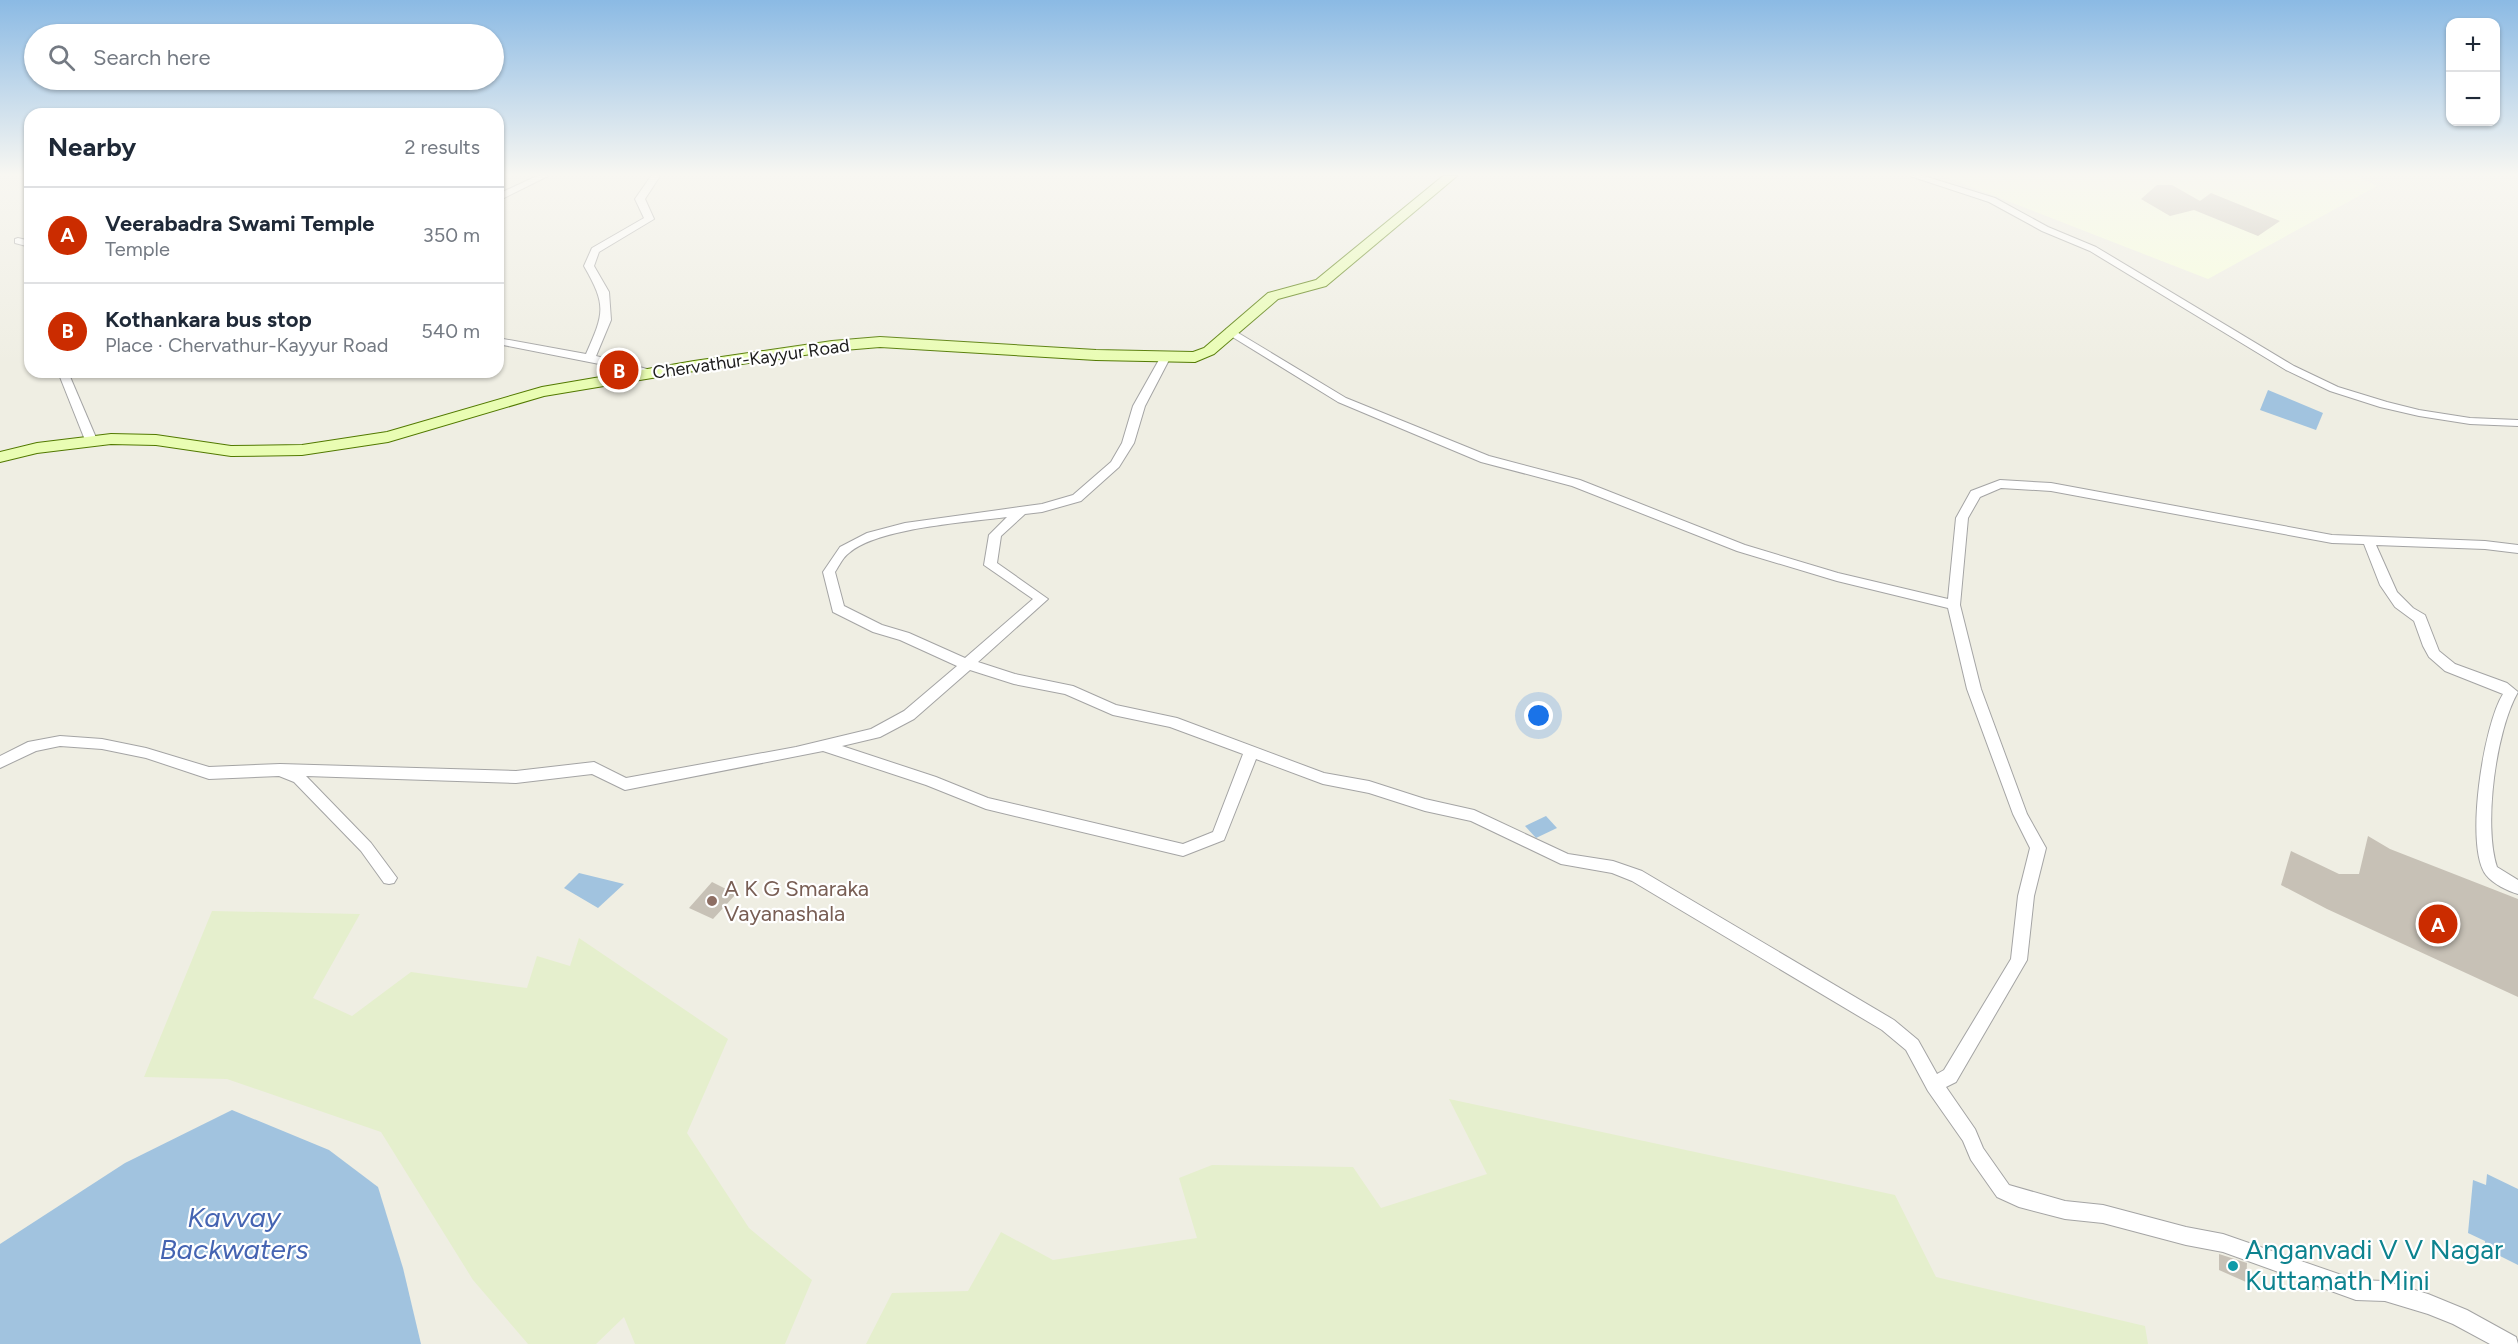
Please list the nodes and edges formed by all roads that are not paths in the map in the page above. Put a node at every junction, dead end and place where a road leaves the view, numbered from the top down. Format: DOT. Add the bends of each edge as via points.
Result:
graph roads {
  1 [pos="615,239"];
  2 [pos="1376,239"];
  3 [pos="2069,239"];
  4 [pos="18,241"];
  5 [pos="24,242"];
  6 [pos="1230,331"];
  7 [pos="504,342"];
  8 [pos="590,358"];
  9 [pos="1165,358"];
  10 [pos="651,373"];
  11 [pos="65,378"];
  12 [pos="2518,423"];
  13 [pos="91,440"];
  14 [pos="0,457"];
  15 [pos="1021,511"];
  16 [pos="2367,540"];
  17 [pos="2518,549"];
  18 [pos="1954,604"];
  19 [pos="968,663"];
  20 [pos="822,746"];
  21 [pos="1251,752"];
  22 [pos="0,762"];
  23 [pos="280,770"];
  24 [pos="389,878"];
  25 [pos="2518,888"];
  26 [pos="1934,1085"];
  27 [pos="2509,1344"];
  1 -- 8 [label="street" via="596,250 589,266 604,292 606,320"];
  2 -- 6 [label="main road, Chervathur-Kayyur Road" via="1321,284 1273,296"];
  3 -- 12 [label="street" via="2093,249 2290,368 2334,388 2419,413"];
  4 -- 5 [label="street"];
  6 -- 9 [label="main road, Chervathur-Kayyur Road" via="1209,351 1195,357"];
  6 -- 18 [label="street" via="1342,400 1485,459 1576,483 1741,548 1837,577"];
  7 -- 8 [label="street"];
  8 -- 10 [label="street"];
  9 -- 10 [label="main road, Chervathur-Kayyur Road" via="880,342"];
  9 -- 15 [label="street" via="1139,406 1128,443 1115,464 1077,498"];
  10 -- 13 [label="main road, Chervathur-Kayyur Road" via="542,392 388,437 302,450 241,451 156,440"];
  11 -- 13 [label="street"];
  13 -- 14 [label="main road, Chervathur-Kayyur Road"];
  15 -- 19 [label="street" via="995,535 990,565 1042,599"];
  15 -- 19 [label="street" via="905,527 871,536 844,550 829,572 838,609 878,629"];
  16 -- 17 [label="street"];
  16 -- 18 [label="street" via="2262,528 2062,489 2000,484 1975,494 1962,518"];
  16 -- 25 [label="street" via="2390,593 2404,611 2420,618 2433,653 2441,662 2511,692 2501,709 2488,771 2484,832 2491,870"];
  18 -- 26 [label="street" via="1974,689 2020,814 2038,848 2026,896 2019,960 1950,1076"];
  19 -- 20 [label="street" via="909,716 876,733"];
  19 -- 21 [label="street" via="1014,679 1068,690 1113,710 1172,722"];
  20 -- 21 [label="street" via="986,802 1183,850 1219,836"];
  20 -- 23 [label="street" via="625,784 594,768 516,777"];
  21 -- 26 [label="street" via="1323,778 1474,816 1566,860 1613,867 1637,876 1888,1024 1912,1045"];
  22 -- 23 [label="street" via="33,746 60,741 146,753 209,773"];
  23 -- 24 [label="street" via="298,778 366,847"];
  26 -- 27 [label="street" via="2003,1191 2065,1210 2103,1214 2223,1243 2356,1290 2385,1291 2460,1317"];
}
